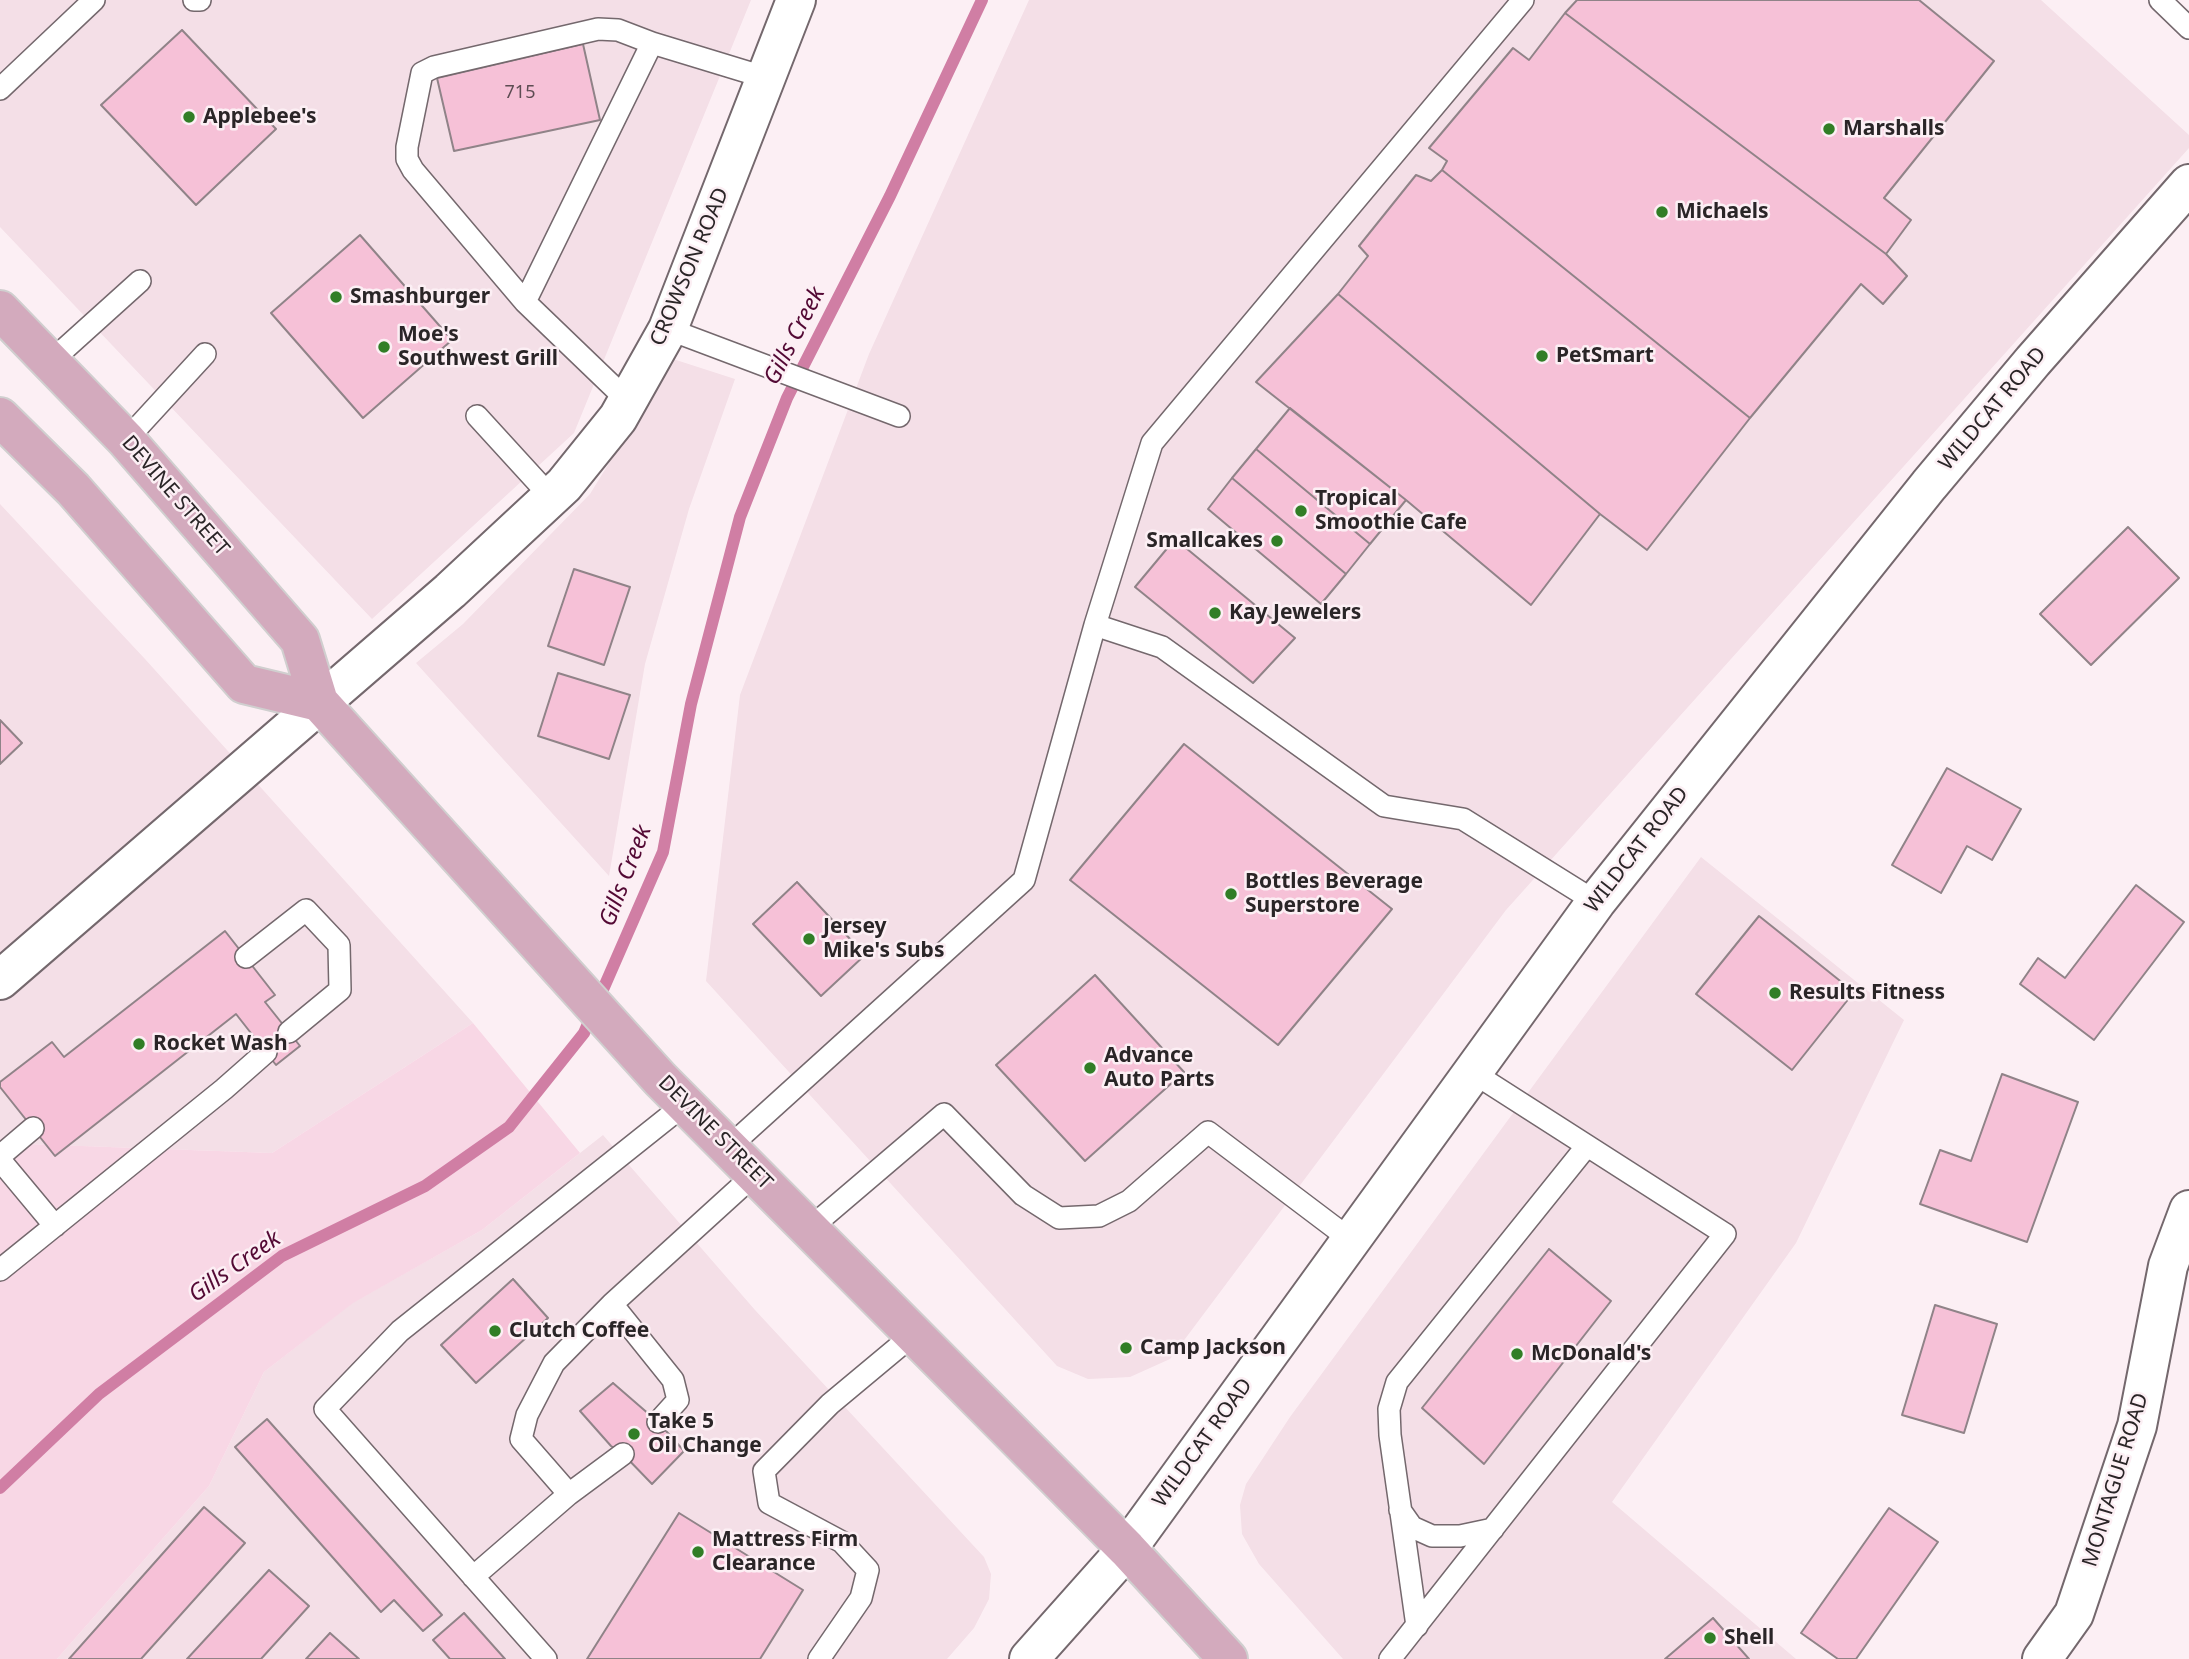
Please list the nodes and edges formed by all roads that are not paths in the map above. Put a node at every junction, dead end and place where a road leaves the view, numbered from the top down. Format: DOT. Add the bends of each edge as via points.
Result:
graph roads {
  1 [pos="94,0"];
  2 [pos="194,0"];
  3 [pos="200,0"];
  4 [pos="796,0"];
  5 [pos="1523,0"];
  6 [pos="2160,0"];
  7 [pos="2189,28"];
  8 [pos="652,43"];
  9 [pos="767,78"];
  10 [pos="0,89"];
  11 [pos="2189,184"];
  12 [pos="140,281"];
  13 [pos="525,302"];
  14 [pos="0,310"];
  15 [pos="668,329"];
  16 [pos="205,354"];
  17 [pos="49,363"];
  18 [pos="628,401"];
  19 [pos="477,416"];
  20 [pos="900,416"];
  21 [pos="0,417"];
  22 [pos="126,440"];
  23 [pos="551,497"];
  24 [pos="1095,625"];
  25 [pos="319,702"];
  26 [pos="1596,902"];
  27 [pos="246,957"];
  28 [pos="0,980"];
  29 [pos="289,1032"];
  30 [pos="266,1052"];
  31 [pos="1472,1072"];
  32 [pos="672,1092"];
  33 [pos="33,1128"];
  34 [pos="729,1147"];
  35 [pos="1586,1147"];
  36 [pos="0,1158"];
  37 [pos="755,1174"];
  38 [pos="2189,1210"];
  39 [pos="55,1226"];
  40 [pos="810,1228"];
  41 [pos="1350,1240"];
  42 [pos="0,1270"];
  43 [pos="612,1304"];
  44 [pos="914,1334"];
  45 [pos="658,1422"];
  46 [pos="623,1454"];
  47 [pos="569,1494"];
  48 [pos="1400,1510"];
  49 [pos="1493,1529"];
  50 [pos="1127,1549"];
  51 [pos="473,1577"];
  52 [pos="1417,1626"];
  53 [pos="546,1659"];
  54 [pos="819,1659"];
  55 [pos="1030,1659"];
  56 [pos="1228,1659"];
  57 [pos="1390,1659"];
  58 [pos="2042,1659"];
  1 -- 10 [label="lane"];
  2 -- 3 [label="lane"];
  4 -- 9 [label="main road, CROWSON ROAD"];
  5 -- 24 [label="lane" via="1152,443"];
  6 -- 7 [label="lane"];
  8 -- 9 [label="lane"];
  8 -- 13 [label="lane"];
  8 -- 13 [label="lane" via="618,30 598,29 422,73 407,159"];
  9 -- 15 [label="main road, CROWSON ROAD"];
  11 -- 26 [label="main road, WILDCAT ROAD" via="1929,485"];
  12 -- 17 [label="lane"];
  13 -- 18 [label="lane"];
  14 -- 17 [label="main road, DEVINE STREET"];
  15 -- 18 [label="main road, CROWSON ROAD"];
  15 -- 20 [label="lane"];
  16 -- 22 [label="lane"];
  17 -- 22 [label="main road, DEVINE STREET"];
  18 -- 23 [label="main road, CROWSON ROAD"];
  19 -- 23 [label="lane"];
  21 -- 25 [label="main road" via="73,489 243,684"];
  22 -- 25 [label="main road, DEVINE STREET" via="300,639"];
  23 -- 25 [label="main road, CROWSON ROAD" via="450,591"];
  24 -- 26 [label="lane" via="1162,647 1384,806 1463,819"];
  24 -- 34 [label="lane" via="1024,880"];
  25 -- 28 [label="main road, CROWSON ROAD"];
  25 -- 32 [label="main road, DEVINE STREET"];
  26 -- 31 [label="main road, WILDCAT ROAD"];
  27 -- 29 [label="lane" via="306,910 340,945 340,990"];
  30 -- 39 [label="lane"];
  31 -- 35 [label="lane"];
  31 -- 41 [label="main road, WILDCAT ROAD"];
  32 -- 34 [label="main road, DEVINE STREET"];
  32 -- 51 [label="lane" via="400,1331 325,1409"];
  33 -- 36 [label="lane"];
  34 -- 37 [label="main road, DEVINE STREET"];
  35 -- 48 [label="lane" via="1397,1382 1389,1409"];
  35 -- 49 [label="lane" via="1725,1234"];
  36 -- 39 [label="lane"];
  37 -- 40 [label="main road, DEVINE STREET"];
  37 -- 43 [label="lane"];
  38 -- 58 [label="main road, MONTAGUE ROAD" via="2168,1266 2133,1438 2074,1614"];
  39 -- 42 [label="lane"];
  40 -- 41 [label="lane" via="944,1114 1023,1195 1059,1218 1099,1216 1129,1200 1209,1132"];
  40 -- 44 [label="main road, DEVINE STREET"];
  41 -- 50 [label="main road, WILDCAT ROAD"];
  43 -- 45 [label="lane" via="673,1380 678,1400"];
  43 -- 47 [label="lane" via="554,1363 527,1415 521,1439"];
  44 -- 50 [label="main road, DEVINE STREET"];
  44 -- 54 [label="lane" via="830,1404 765,1471 769,1503 842,1542 867,1570 861,1598"];
  46 -- 47 [label="lane"];
  47 -- 51 [label="lane"];
  48 -- 49 [label="lane" via="1412,1527 1432,1536"];
  48 -- 52 [label="lane"];
  49 -- 52 [label="lane"];
  50 -- 55 [label="main road, WILDCAT ROAD"];
  50 -- 56 [label="main road, DEVINE STREET"];
  51 -- 53 [label="lane"];
  52 -- 57 [label="lane"];
}
